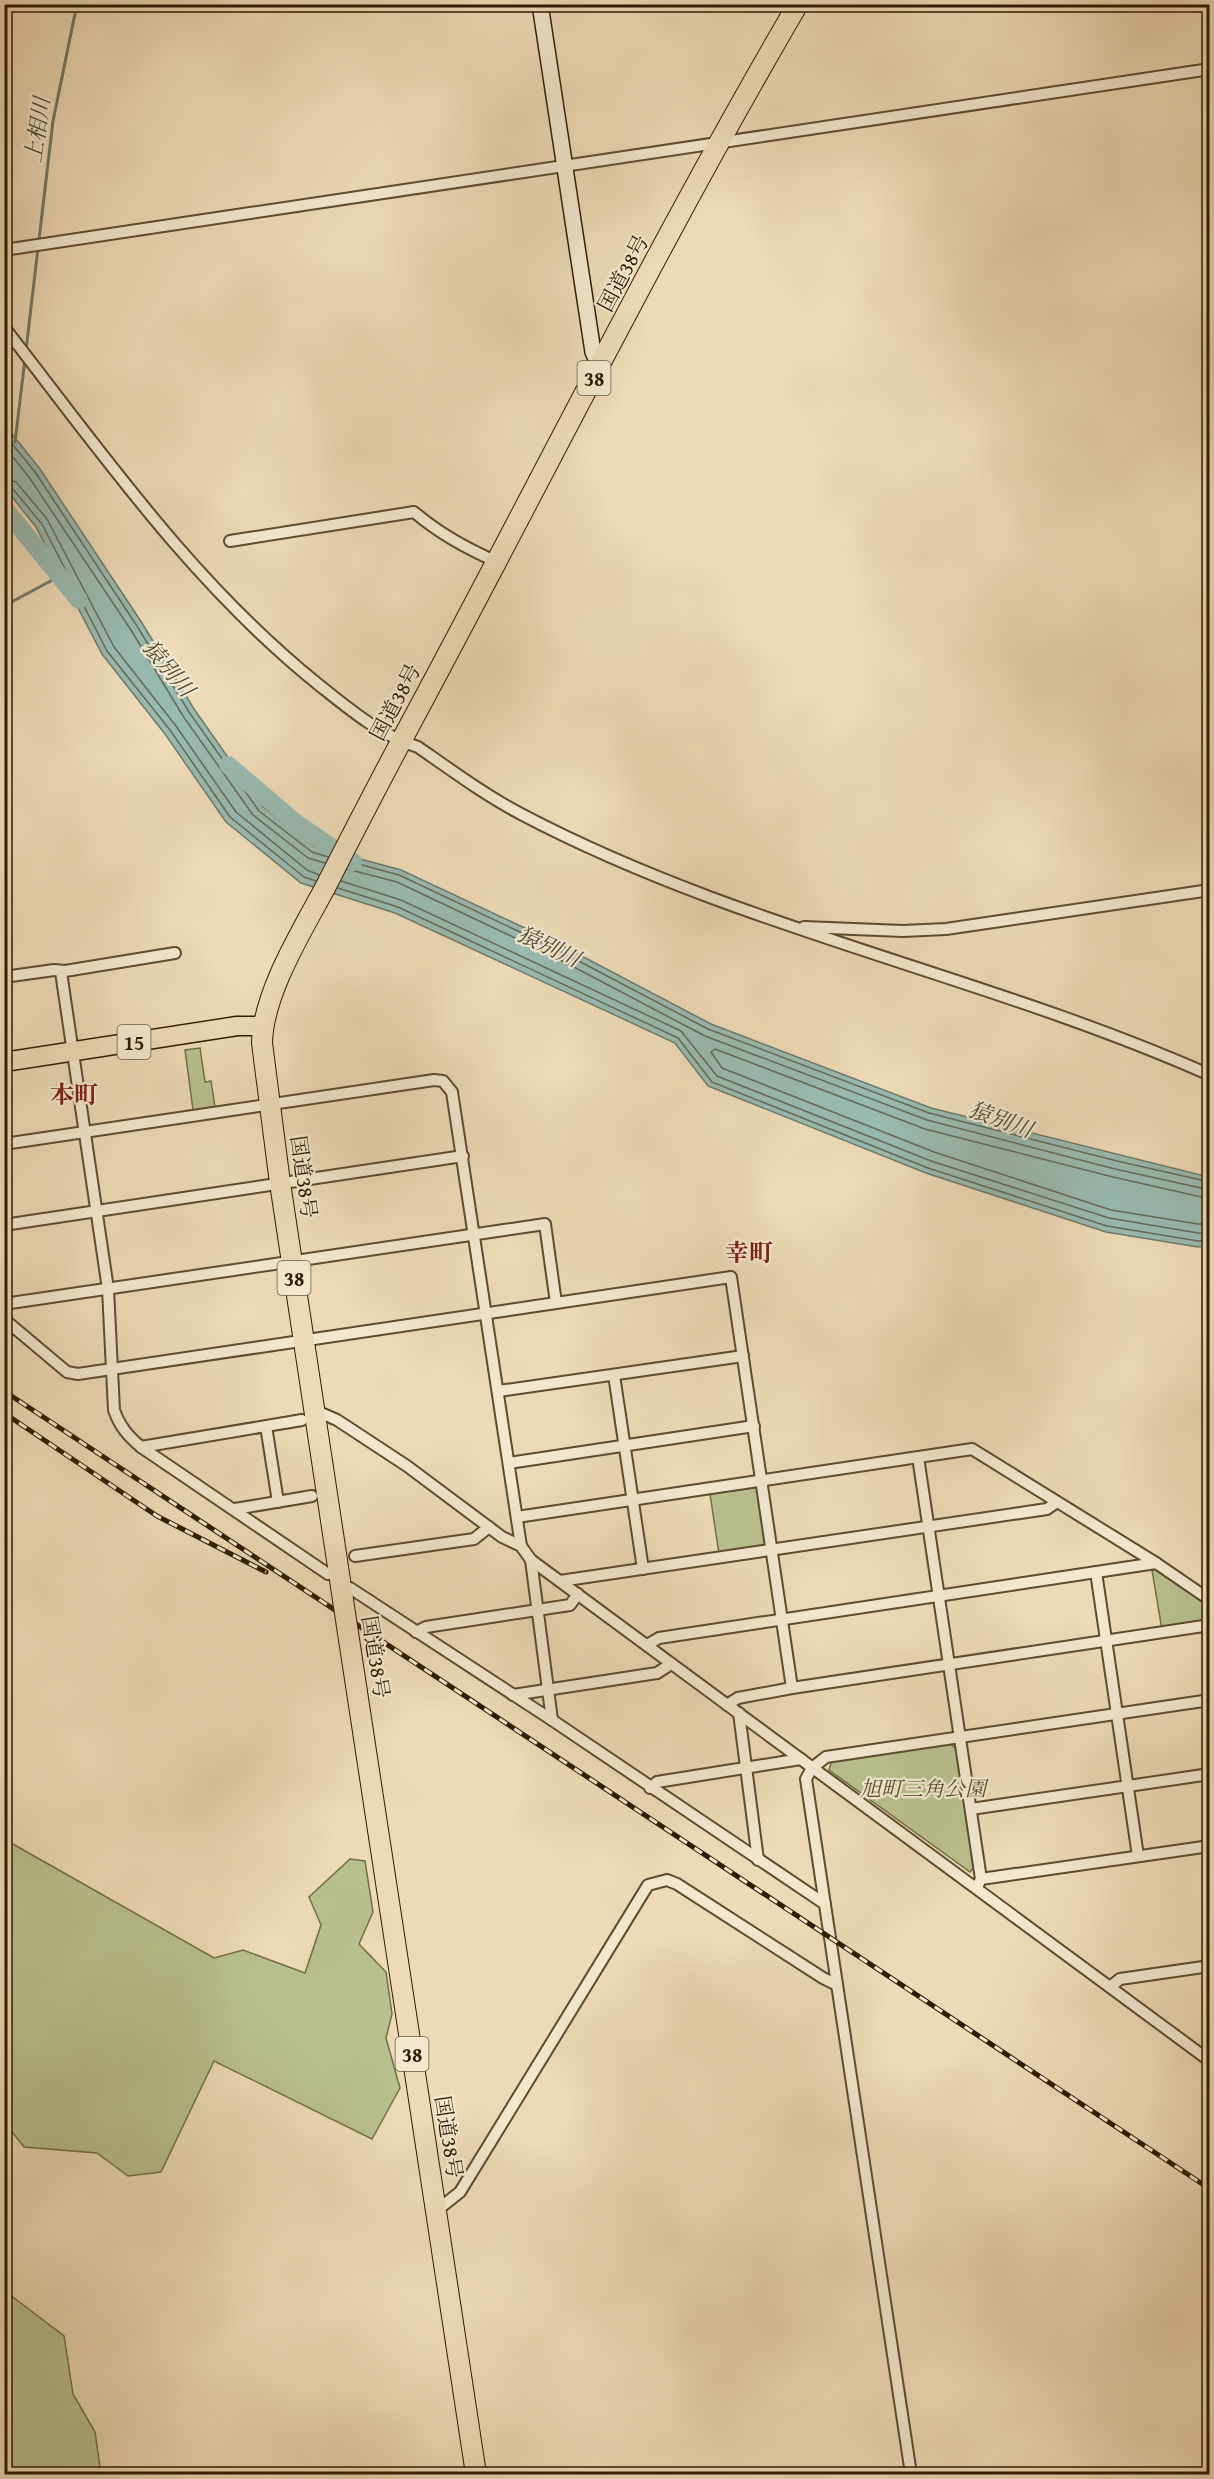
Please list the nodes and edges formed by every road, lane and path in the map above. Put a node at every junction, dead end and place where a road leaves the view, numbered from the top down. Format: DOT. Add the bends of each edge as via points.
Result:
graph roads {
  1 [pos="540,4"];
  2 [pos="798,4"];
  3 [pos="1209,69"];
  4 [pos="720,141"];
  5 [pos="564,166"];
  6 [pos="4,250"];
  7 [pos="4,327"];
  8 [pos="600,367"];
  9 [pos="230,541"];
  10 [pos="497,562"];
  11 [pos="398,748"];
  12 [pos="1209,890"];
  13 [pos="794,927"];
  14 [pos="175,953"];
  15 [pos="61,972"];
  16 [pos="4,977"];
  17 [pos="263,1026"];
  18 [pos="74,1051"];
  19 [pos="4,1062"];
  20 [pos="1209,1075"];
  21 [pos="270,1104"];
  22 [pos="85,1132"];
  23 [pos="4,1144"];
  24 [pos="463,1156"];
  25 [pos="280,1183"];
  26 [pos="97,1211"];
  27 [pos="4,1225"];
  28 [pos="475,1235"];
  29 [pos="292,1263"];
  30 [pos="108,1290"];
  31 [pos="556,1303"];
  32 [pos="4,1304"];
  33 [pos="486,1313"];
  34 [pos="4,1319"];
  35 [pos="303,1341"];
  36 [pos="743,1356"];
  37 [pos="112,1370"];
  38 [pos="614,1375"];
  39 [pos="499,1391"];
  40 [pos="308,1415"];
  41 [pos="266,1426"];
  42 [pos="754,1426"];
  43 [pos="624,1445"];
  44 [pos="141,1447"];
  45 [pos="918,1457"];
  46 [pos="509,1463"];
  47 [pos="762,1480"];
  48 [pos="312,1496"];
  49 [pos="632,1499"];
  50 [pos="278,1502"];
  51 [pos="1057,1502"];
  52 [pos="235,1509"];
  53 [pos="517,1517"];
  54 [pos="930,1526"];
  55 [pos="489,1527"];
  56 [pos="521,1546"];
  57 [pos="772,1550"];
  58 [pos="355,1556"];
  59 [pos="531,1560"];
  60 [pos="1156,1563"];
  61 [pos="642,1569"];
  62 [pos="1096,1572"];
  63 [pos="328,1574"];
  64 [pos="560,1581"];
  65 [pos="346,1594"];
  66 [pos="578,1594"];
  67 [pos="939,1595"];
  68 [pos="1209,1600"];
  69 [pos="537,1610"];
  70 [pos="783,1618"];
  71 [pos="1209,1625"];
  72 [pos="416,1632"];
  73 [pos="1107,1641"];
  74 [pos="647,1645"];
  75 [pos="671,1664"];
  76 [pos="950,1666"];
  77 [pos="792,1688"];
  78 [pos="548,1689"];
  79 [pos="513,1695"];
  80 [pos="1209,1700"];
  81 [pos="727,1705"];
  82 [pos="739,1713"];
  83 [pos="1118,1714"];
  84 [pos="552,1720"];
  85 [pos="960,1736"];
  86 [pos="801,1759"];
  87 [pos="812,1768"];
  88 [pos="746,1769"];
  89 [pos="1209,1774"];
  90 [pos="1128,1786"];
  91 [pos="650,1788"];
  92 [pos="971,1809"];
  93 [pos="1209,1846"];
  94 [pos="1138,1856"];
  95 [pos="758,1860"];
  96 [pos="978,1884"];
  97 [pos="825,1904"];
  98 [pos="1209,1966"];
  99 [pos="837,1985"];
  100 [pos="1110,1987"];
  101 [pos="1209,2061"];
  102 [pos="436,2211"];
  103 [pos="476,2475"];
  104 [pos="910,2475"];
  1 -- 5 [label="street"];
  2 -- 4 [label="highway, 国道38号 / 38"];
  3 -- 4 [label="street"];
  4 -- 5 [label="street"];
  4 -- 8 [label="highway, 国道38号 / 38"];
  5 -- 6 [label="street"];
  5 -- 8 [label="street" via="593,352"];
  7 -- 11 [label="street" via="156,524 218,594 299,669"];
  8 -- 10 [label="highway, 国道38号 / 38"];
  9 -- 10 [label="street" via="414,512 453,541"];
  10 -- 11 [label="highway, 国道38号 / 38"];
  11 -- 13 [label="street" via="418,747 519,813 602,852"];
  11 -- 17 [label="highway, 国道38号 / 38" via="288,959"];
  12 -- 13 [label="street" via="946,929"];
  13 -- 20 [label="street" via="1054,1013"];
  14 -- 15 [label="street"];
  15 -- 16 [label="street"];
  15 -- 18 [label="street"];
  17 -- 18 [label="main road, 15" via="237,1026"];
  17 -- 21 [label="highway, 国道38号 / 38"];
  18 -- 19 [label="main road, 15"];
  18 -- 22 [label="street"];
  21 -- 22 [label="street"];
  21 -- 24 [label="street" via="443,1081 452,1092"];
  21 -- 25 [label="highway, 国道38号 / 38"];
  22 -- 23 [label="street"];
  22 -- 26 [label="street"];
  24 -- 25 [label="street"];
  24 -- 28 [label="street"];
  25 -- 26 [label="street"];
  25 -- 29 [label="highway, 国道38号 / 38"];
  26 -- 27 [label="street"];
  26 -- 30 [label="street"];
  28 -- 29 [label="street"];
  28 -- 31 [label="street" via="545,1224"];
  28 -- 33 [label="street"];
  29 -- 30 [label="street"];
  29 -- 35 [label="highway, 国道38号 / 38"];
  30 -- 32 [label="street"];
  30 -- 37 [label="street"];
  31 -- 33 [label="street"];
  31 -- 36 [label="street" via="731,1277"];
  33 -- 35 [label="street"];
  33 -- 39 [label="street"];
  34 -- 37 [label="street" via="67,1372"];
  35 -- 37 [label="street"];
  35 -- 40 [label="highway, 国道38号 / 38"];
  36 -- 38 [label="street"];
  36 -- 42 [label="street"];
  37 -- 44 [label="street" via="118,1423"];
  38 -- 39 [label="street"];
  38 -- 43 [label="street"];
  39 -- 46 [label="street"];
  40 -- 41 [label="street"];
  40 -- 55 [label="street" via="337,1420"];
  40 -- 65 [label="highway, 国道38号 / 38"];
  41 -- 44 [label="street"];
  41 -- 50 [label="street"];
  42 -- 43 [label="street"];
  42 -- 47 [label="street"];
  43 -- 46 [label="street"];
  43 -- 49 [label="street"];
  44 -- 52 [label="street"];
  45 -- 47 [label="street"];
  45 -- 51 [label="street" via="972,1449"];
  45 -- 54 [label="street"];
  46 -- 53 [label="street"];
  47 -- 49 [label="street"];
  47 -- 57 [label="street"];
  48 -- 50 [label="street"];
  49 -- 53 [label="street"];
  49 -- 61 [label="street"];
  50 -- 52 [label="street"];
  51 -- 54 [label="street" via="1047,1509"];
  51 -- 60 [label="street"];
  52 -- 63 [label="street"];
  53 -- 56 [label="street"];
  54 -- 57 [label="street"];
  54 -- 67 [label="street"];
  55 -- 56 [label="street"];
  55 -- 58 [label="street" via="474,1539"];
  56 -- 59 [label="street"];
  57 -- 61 [label="street"];
  57 -- 70 [label="street"];
  59 -- 64 [label="street"];
  59 -- 69 [label="street"];
  60 -- 62 [label="street"];
  60 -- 68 [label="street"];
  61 -- 64 [label="street"];
  62 -- 67 [label="street"];
  62 -- 73 [label="street"];
  64 -- 66 [label="street"];
  65 -- 72 [label="street"];
  65 -- 102 [label="highway, 国道38号 / 38, bridge" via="348,1633"];
  66 -- 69 [label="street" via="570,1605"];
  66 -- 74 [label="street"];
  67 -- 70 [label="street"];
  67 -- 76 [label="street"];
  69 -- 72 [label="street" via="426,1627"];
  69 -- 78 [label="street"];
  70 -- 74 [label="street" via="659,1638"];
  70 -- 77 [label="street"];
  71 -- 73 [label="street"];
  72 -- 79 [label="street"];
  73 -- 76 [label="street"];
  73 -- 83 [label="street"];
  74 -- 75 [label="street"];
  75 -- 78 [label="street" via="657,1673"];
  75 -- 81 [label="street"];
  76 -- 77 [label="street"];
  76 -- 85 [label="street"];
  77 -- 81 [label="street" via="738,1698"];
  78 -- 79 [label="street"];
  78 -- 84 [label="street"];
  79 -- 84 [label="street"];
  80 -- 83 [label="street"];
  81 -- 82 [label="street"];
  82 -- 86 [label="street"];
  82 -- 88 [label="street"];
  83 -- 85 [label="street"];
  83 -- 90 [label="street"];
  84 -- 91 [label="street"];
  85 -- 87 [label="street" via="826,1757"];
  85 -- 92 [label="street"];
  86 -- 87 [label="street"];
  86 -- 88 [label="street"];
  87 -- 96 [label="street"];
  87 -- 97 [label="street" via="806,1779"];
  88 -- 91 [label="street" via="657,1782"];
  88 -- 95 [label="street"];
  89 -- 90 [label="street"];
  90 -- 92 [label="street"];
  90 -- 94 [label="street"];
  91 -- 95 [label="street"];
  92 -- 96 [label="street"];
  93 -- 94 [label="street"];
  94 -- 96 [label="street"];
  95 -- 97 [label="street"];
  96 -- 100 [label="street"];
  97 -- 99 [label="street"];
  98 -- 100 [label="street" via="1120,1979"];
  99 -- 102 [label="street" via="676,1884 667,1880 648,1885 460,2192"];
  99 -- 104 [label="street"];
  100 -- 101 [label="street"];
  102 -- 103 [label="highway, 国道38号 / 38"];
}
